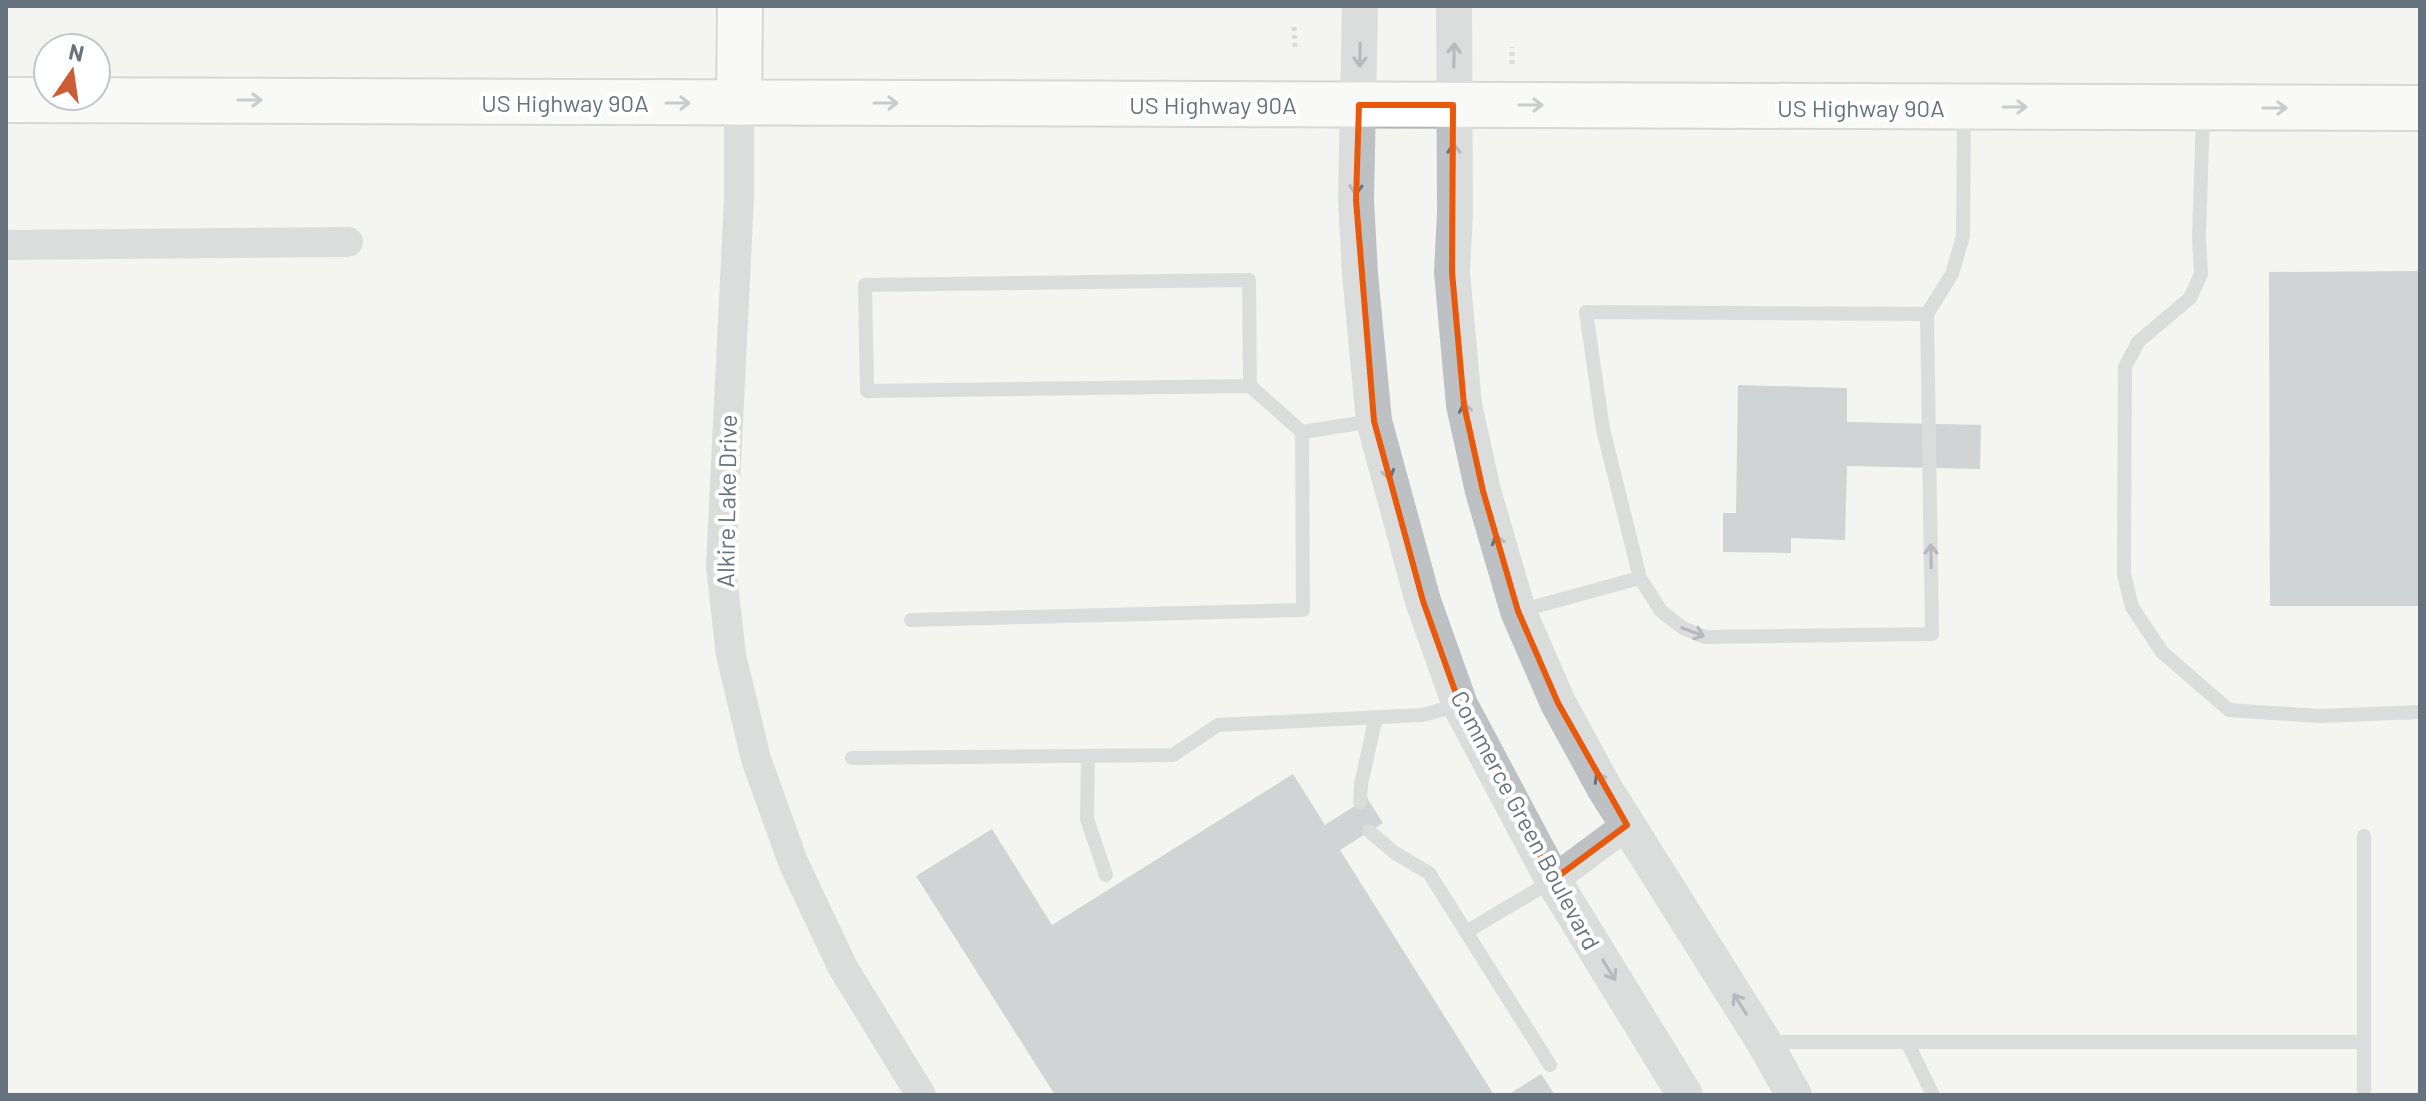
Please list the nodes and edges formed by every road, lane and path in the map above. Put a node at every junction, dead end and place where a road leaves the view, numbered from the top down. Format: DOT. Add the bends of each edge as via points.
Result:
graph roads {
  1 [pos="740,6"];
  2 [pos="1360,6"];
  3 [pos="1454,6"];
  4 [pos="1294,27"];
  5 [pos="1512,47"];
  6 [pos="1295,48"];
  7 [pos="1512,69"];
  8 [pos="6,100"];
  9 [pos="739,103"];
  10 [pos="1359,105"];
  11 [pos="1453,105"];
  12 [pos="1964,107"];
  13 [pos="2203,108"];
  14 [pos="2420,108"];
  15 [pos="348,242"];
  16 [pos="6,245"];
  17 [pos="1927,314"];
  18 [pos="1250,386"];
  19 [pos="1374,421"];
  20 [pos="1302,432"];
  21 [pos="1640,578"];
  22 [pos="1518,611"];
  23 [pos="911,620"];
  24 [pos="1460,705"];
  25 [pos="2420,712"];
  26 [pos="1376,717"];
  27 [pos="1088,756"];
  28 [pos="852,758"];
  29 [pos="1360,802"];
  30 [pos="1627,825"];
  31 [pos="1369,831"];
  32 [pos="2364,836"];
  33 [pos="1106,875"];
  34 [pos="1553,880"];
  35 [pos="1466,932"];
  36 [pos="1764,1042"];
  37 [pos="1907,1042"];
  38 [pos="2364,1042"];
  39 [pos="1550,1065"];
  40 [pos="921,1095"];
  41 [pos="1685,1095"];
  42 [pos="1794,1095"];
  43 [pos="1933,1095"];
  44 [pos="2364,1095"];
  1 -- 9 [label="main road"];
  2 -- 10 [label="street, Commerce Green Boulevard, one-way"];
  11 -- 3 [label="street, one-way"];
  4 -- 6 [label="path"];
  5 -- 7 [label="path"];
  8 -- 9 [label="main road, US Highway 90A, one-way"];
  9 -- 10 [label="main road, US Highway 90A, one-way"];
  9 -- 40 [label="street, Alkire Lake Drive" via="721,566 731,655 756,759 793,862 842,966"];
  10 -- 11 [label="main road, US Highway 90A"];
  10 -- 19 [label="street, Commerce Green Boulevard, one-way" via="1356,200"];
  11 -- 12 [label="main road, US Highway 90A, one-way"];
  22 -- 11 [label="street, one-way" via="1464,405 1452,272"];
  12 -- 13 [label="main road, US Highway 90A, one-way"];
  12 -- 17 [label="lane" via="1963,236 1952,274"];
  13 -- 14 [label="main road, US Highway 90A, one-way"];
  13 -- 25 [label="lane" via="2201,274 2190,298 2138,342 2125,367 2124,574 2132,607 2162,652 2229,710 2319,716"];
  15 -- 16 [label="street"];
  17 -- 21 [label="lane" via="1586,312 1603,429"];
  21 -- 17 [label="lane, one-way" via="1661,611 1705,637 1932,634"];
  18 -- 18 [label="lane" via="1249,280 865,285 867,391"];
  18 -- 20 [label="lane"];
  19 -- 20 [label="lane"];
  19 -- 24 [label="street, Commerce Green Boulevard, one-way" via="1423,601"];
  20 -- 23 [label="lane" via="1303,610"];
  21 -- 22 [label="lane"];
  30 -- 22 [label="street, one-way" via="1558,703"];
  24 -- 26 [label="lane" via="1422,715"];
  24 -- 34 [label="street, Commerce Green Boulevard"];
  26 -- 27 [label="lane" via="1218,725 1173,755"];
  26 -- 29 [label="lane"];
  27 -- 28 [label="lane"];
  27 -- 33 [label="lane" via="1087,819"];
  30 -- 34 [label="street"];
  36 -- 30 [label="street, one-way"];
  31 -- 35 [label="lane" via="1429,873"];
  32 -- 38 [label="lane"];
  34 -- 35 [label="lane"];
  34 -- 41 [label="street, Commerce Green Boulevard, one-way"];
  35 -- 39 [label="lane"];
  36 -- 37 [label="lane"];
  36 -- 42 [label="street"];
  37 -- 38 [label="lane"];
  37 -- 43 [label="lane"];
  38 -- 44 [label="lane"];
}
